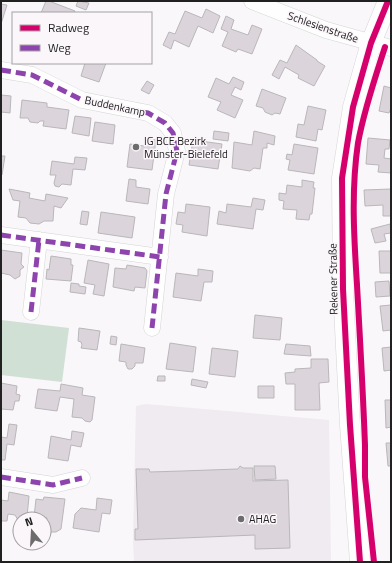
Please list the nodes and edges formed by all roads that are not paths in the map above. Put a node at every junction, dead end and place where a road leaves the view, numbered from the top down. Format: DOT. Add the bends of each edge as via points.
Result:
graph roads {
  1 [pos="252,1"];
  2 [pos="388,1"];
  3 [pos="371,44"];
  4 [pos="391,48"];
  5 [pos="1,70"];
  6 [pos="1,235"];
  7 [pos="39,240"];
  8 [pos="160,257"];
  9 [pos="31,312"];
  10 [pos="152,328"];
  11 [pos="1,478"];
  12 [pos="82,478"];
  13 [pos="360,562"];
  1 -- 3 [label="street, Schlesienstraße" via="326,30"];
  2 -- 3 [label="street, Rekener Straße"];
  3 -- 4 [label="street, Schlesienstraße"];
  3 -- 13 [label="street, Rekener Straße" via="353,106 342,178 343,289"];
  5 -- 8 [label="street, Buddenkamp" via="32,75 82,100 148,112 165,123 173,133 177,150 166,194"];
  6 -- 7 [label="street"];
  7 -- 8 [label="street"];
  7 -- 9 [label="street"];
  8 -- 10 [label="street, Buddenkamp"];
  11 -- 12 [label="street" via="53,486"];
}
